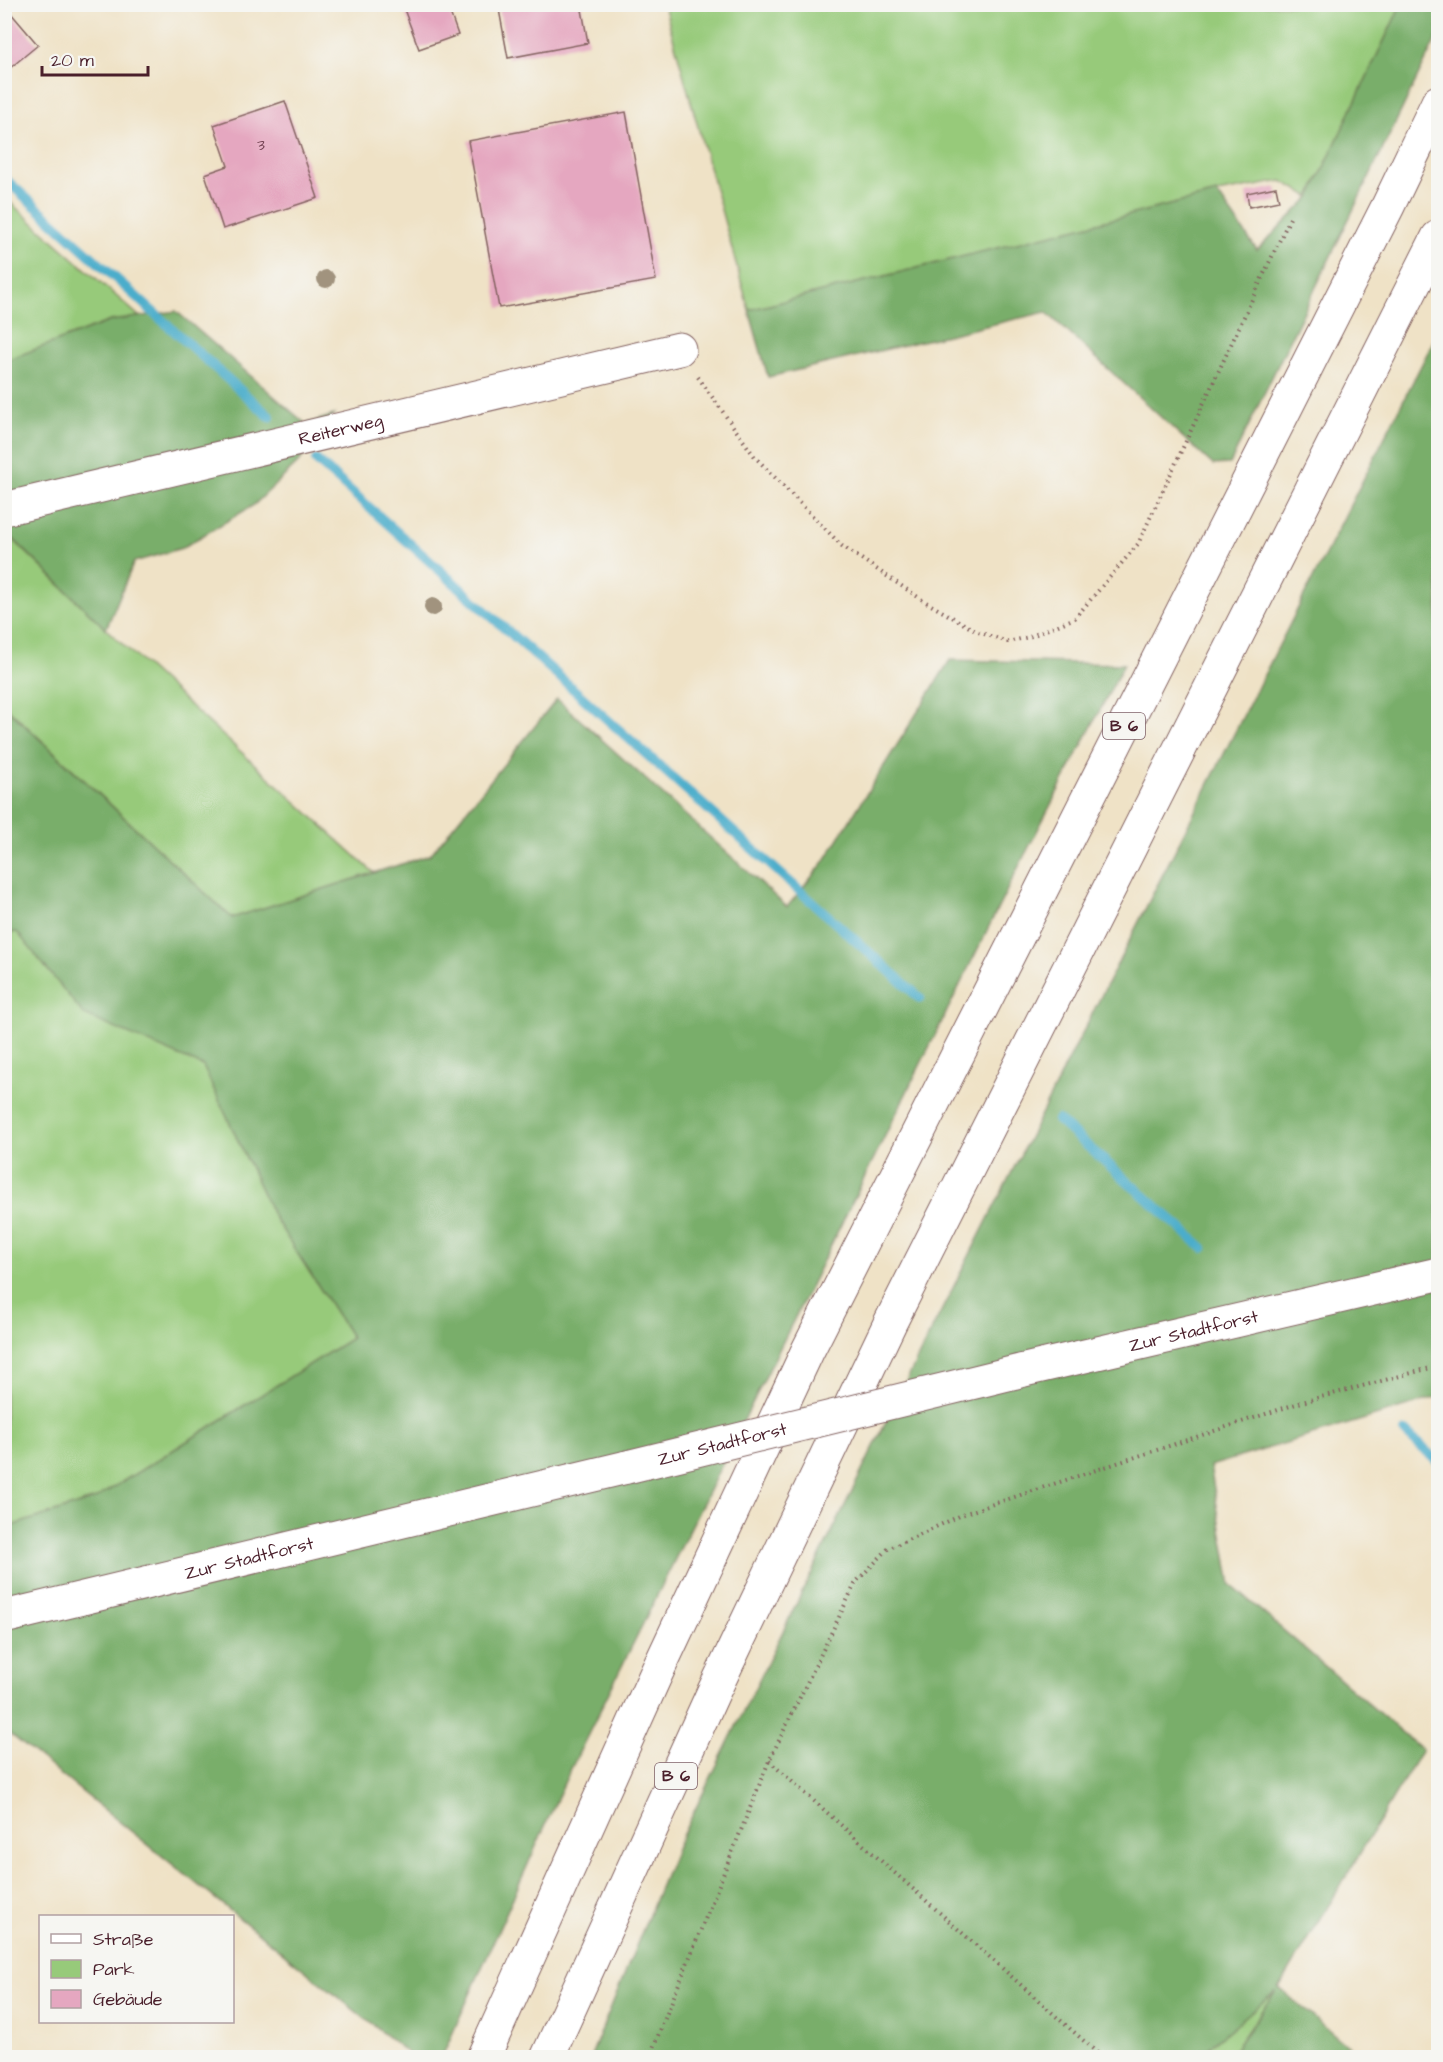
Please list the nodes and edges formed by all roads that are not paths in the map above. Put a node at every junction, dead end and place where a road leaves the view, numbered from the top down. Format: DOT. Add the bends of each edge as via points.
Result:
graph roads {
  1 [pos="1438,102"];
  2 [pos="1438,237"];
  3 [pos="679,349"];
  4 [pos="4,509"];
  5 [pos="1438,1274"];
  6 [pos="4,1617"];
  7 [pos="483,2058"];
  8 [pos="547,2058"];
  1 -- 7 [label="main road, B 6" via="808,1350"];
  2 -- 8 [label="main road, B 6" via="890,1323 713,1694"];
  3 -- 4 [label="main road, Reiterweg"];
  5 -- 6 [label="main road, Zur Stadtforst, bridge"];
}
